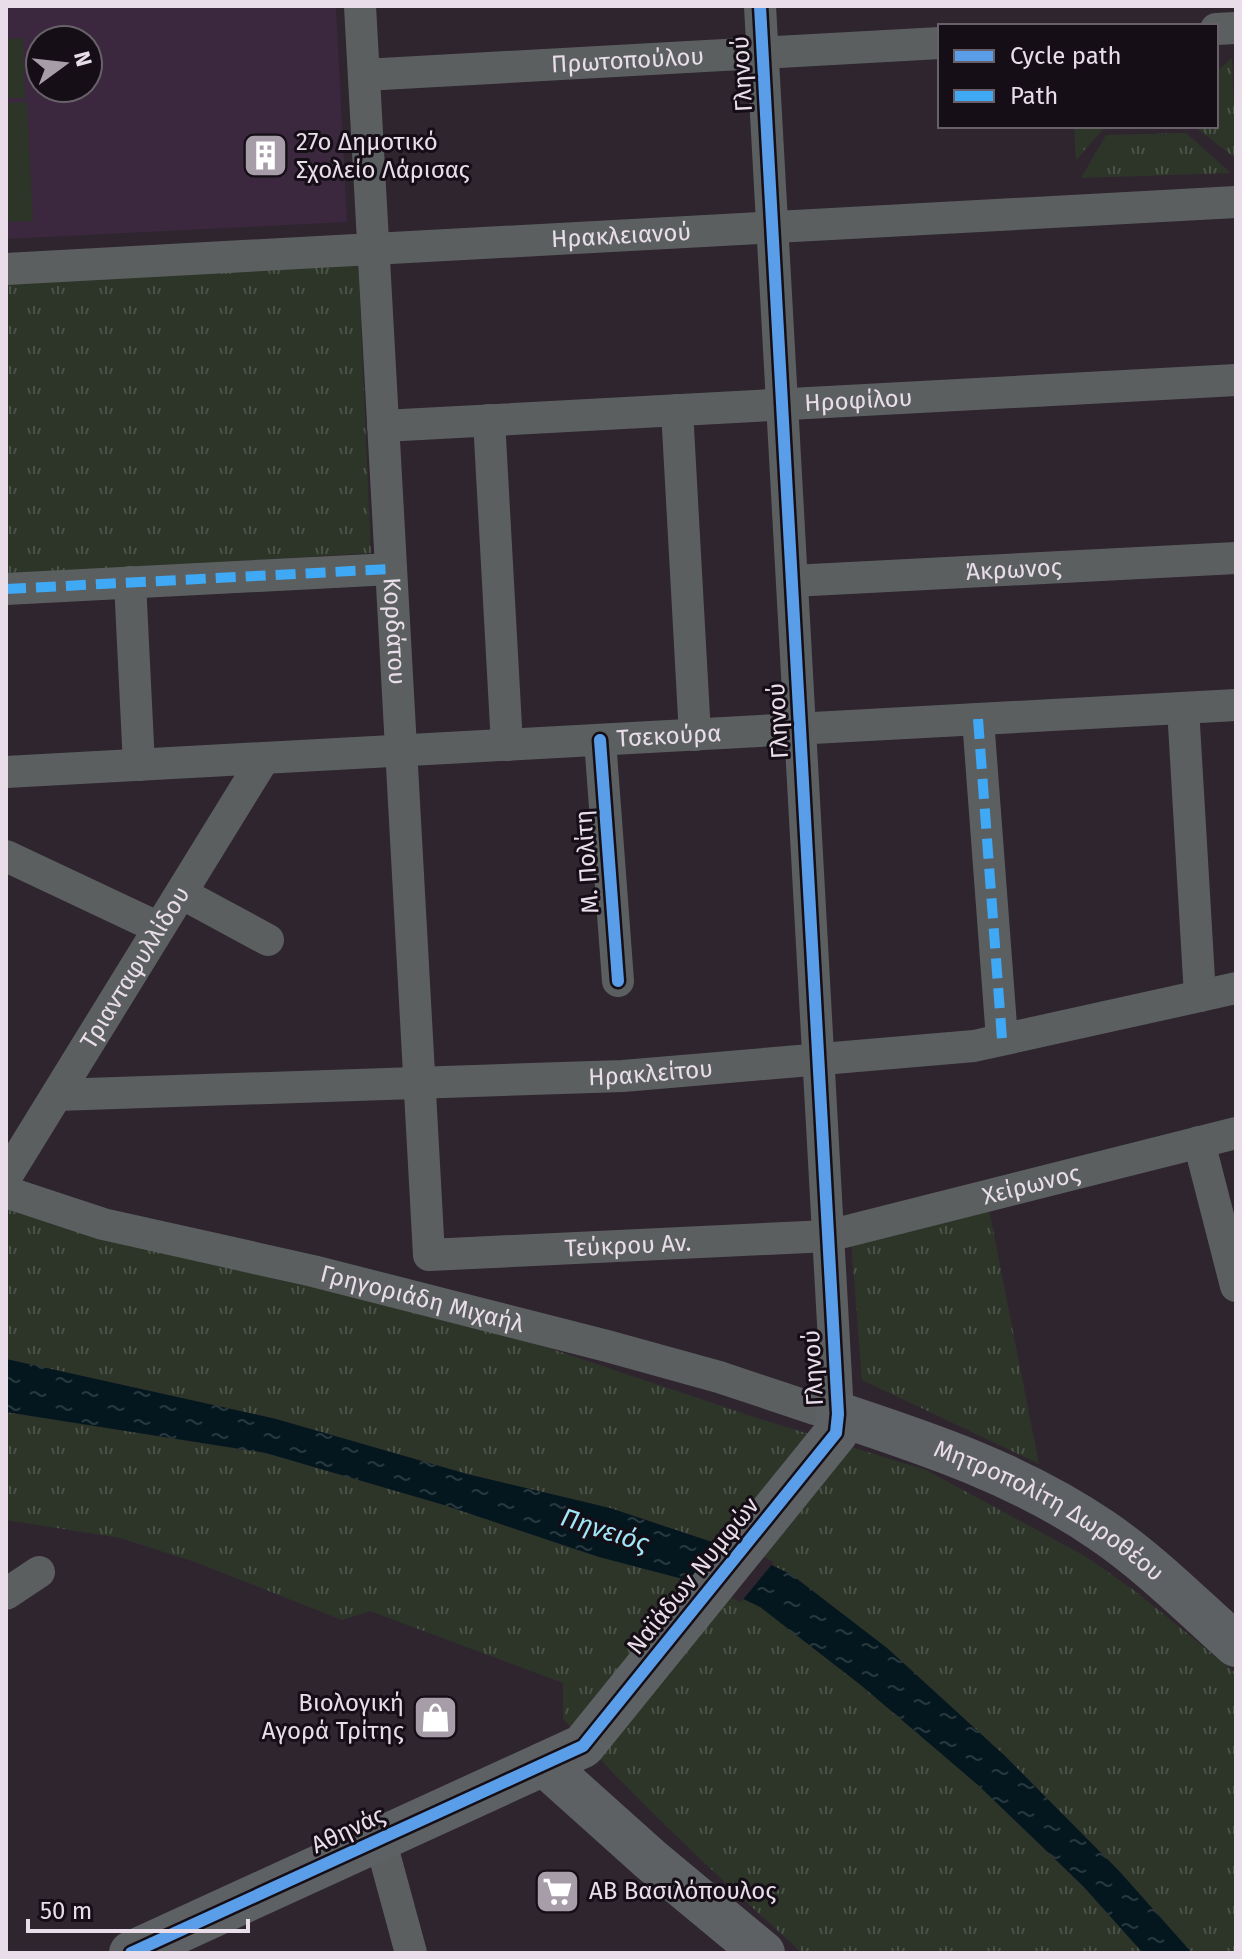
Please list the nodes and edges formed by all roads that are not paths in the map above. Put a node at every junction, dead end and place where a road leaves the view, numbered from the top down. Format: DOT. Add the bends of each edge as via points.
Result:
graph roads {
  1 [pos="360,6"];
  2 [pos="760,6"];
  3 [pos="938,43"];
  4 [pos="763,53"];
  5 [pos="364,75"];
  6 [pos="1236,202"];
  7 [pos="773,227"];
  8 [pos="374,249"];
  9 [pos="6,269"];
  10 [pos="1236,380"];
  11 [pos="782,404"];
  12 [pos="677,410"];
  13 [pos="489,420"];
  14 [pos="383,426"];
  15 [pos="1236,558"];
  16 [pos="391,569"];
  17 [pos="792,581"];
  18 [pos="130,582"];
  19 [pos="6,589"];
  20 [pos="1236,705"];
  21 [pos="1183,708"];
  22 [pos="978,719"];
  23 [pos="800,729"];
  24 [pos="695,735"];
  25 [pos="600,740"];
  26 [pos="507,745"];
  27 [pos="401,750"];
  28 [pos="264,758"];
  29 [pos="139,765"];
  30 [pos="6,772"];
  31 [pos="6,856"];
  32 [pos="181,893"];
  33 [pos="159,928"];
  34 [pos="268,940"];
  35 [pos="618,981"];
  36 [pos="1236,988"];
  37 [pos="1200,996"];
  38 [pos="1002,1039"];
  39 [pos="819,1058"];
  40 [pos="419,1081"];
  41 [pos="57,1095"];
  42 [pos="1236,1133"];
  43 [pos="1199,1142"];
  44 [pos="6,1177"];
  45 [pos="6,1192"];
  46 [pos="828,1236"];
  47 [pos="429,1255"];
  48 [pos="1236,1286"];
  49 [pos="837,1424"];
  50 [pos="39,1572"];
  51 [pos="6,1594"];
  52 [pos="1236,1645"];
  53 [pos="583,1746"];
  54 [pos="544,1764"];
  55 [pos="380,1839"];
  56 [pos="131,1953"];
  57 [pos="411,1953"];
  58 [pos="763,1953"];
  1 -- 5 [label="street, Κορδάτου"];
  2 -- 4 [label="street, Γληνού"];
  3 -- 4 [label="street, Πρωτοπούλου"];
  4 -- 5 [label="street, Πρωτοπούλου"];
  4 -- 7 [label="street, Γληνού"];
  5 -- 8 [label="street, Κορδάτου"];
  6 -- 7 [label="street, Ηρακλειανού"];
  7 -- 8 [label="street, Ηρακλειανού"];
  7 -- 11 [label="street, Γληνού"];
  8 -- 9 [label="street, Ηρακλειανού"];
  8 -- 14 [label="street, Κορδάτου"];
  10 -- 11 [label="street, Ηροφίλου"];
  11 -- 12 [label="street, Ηροφίλου"];
  11 -- 17 [label="street, Γληνού"];
  12 -- 13 [label="street, Ηροφίλου"];
  12 -- 24 [label="street"];
  13 -- 14 [label="street, Ηροφίλου"];
  13 -- 26 [label="street"];
  14 -- 16 [label="street, Κορδάτου"];
  15 -- 17 [label="street, Άκρωνος"];
  16 -- 18 [label="street"];
  16 -- 27 [label="street, Κορδάτου"];
  17 -- 23 [label="street, Γληνού"];
  18 -- 19 [label="street"];
  18 -- 29 [label="street"];
  20 -- 21 [label="street, Τσεκούρα"];
  21 -- 22 [label="street, Τσεκούρα"];
  21 -- 37 [label="street"];
  22 -- 23 [label="street, Τσεκούρα"];
  22 -- 38 [label="street"];
  23 -- 24 [label="street, Τσεκούρα"];
  23 -- 39 [label="street, Γληνού"];
  24 -- 25 [label="street, Τσεκούρα"];
  25 -- 26 [label="street, Τσεκούρα"];
  25 -- 35 [label="street, Μ. Πολίτη"];
  26 -- 27 [label="street, Τσεκούρα"];
  27 -- 28 [label="street, Τσεκούρα"];
  27 -- 40 [label="street, Κορδάτου"];
  28 -- 29 [label="street, Τσεκούρα"];
  28 -- 32 [label="street, Τριανταφυλλίδου"];
  29 -- 30 [label="street, Τσεκούρα"];
  31 -- 33 [label="street"];
  32 -- 33 [label="street, Τριανταφυλλίδου"];
  32 -- 34 [label="street"];
  33 -- 41 [label="street, Τριανταφυλλίδου"];
  36 -- 37 [label="street, Ηρακλείτου"];
  37 -- 38 [label="street, Ηρακλείτου"];
  38 -- 39 [label="street, Ηρακλείτου" via="974,1046"];
  39 -- 40 [label="street, Ηρακλείτου" via="623,1076"];
  39 -- 46 [label="street, Γληνού"];
  40 -- 41 [label="street, Ηρακλείτου"];
  40 -- 47 [label="street, Κορδάτου"];
  41 -- 44 [label="street, Τριανταφυλλίδου"];
  42 -- 43 [label="street, Χείρωνος"];
  43 -- 46 [label="street, Χείρωνος"];
  43 -- 48 [label="street"];
  45 -- 49 [label="street, Γρηγοριάδη Μιχαήλ" via="103,1224 313,1271 719,1377 815,1409"];
  46 -- 47 [label="street, Τεύκρου Αν."];
  46 -- 49 [label="street, Γληνού"];
  49 -- 52 [label="street, Μητροπολίτη Δωροθέου" via="949,1452 1070,1510 1149,1567"];
  49 -- 53 [label="street, Ναϊάδων Νυμφών"];
  50 -- 51 [label="street"];
  53 -- 54 [label="street, Αθηνάς"];
  54 -- 55 [label="street, Αθηνάς"];
  54 -- 58 [label="street"];
  55 -- 56 [label="street, Αθηνάς"];
  55 -- 57 [label="street"];
}
